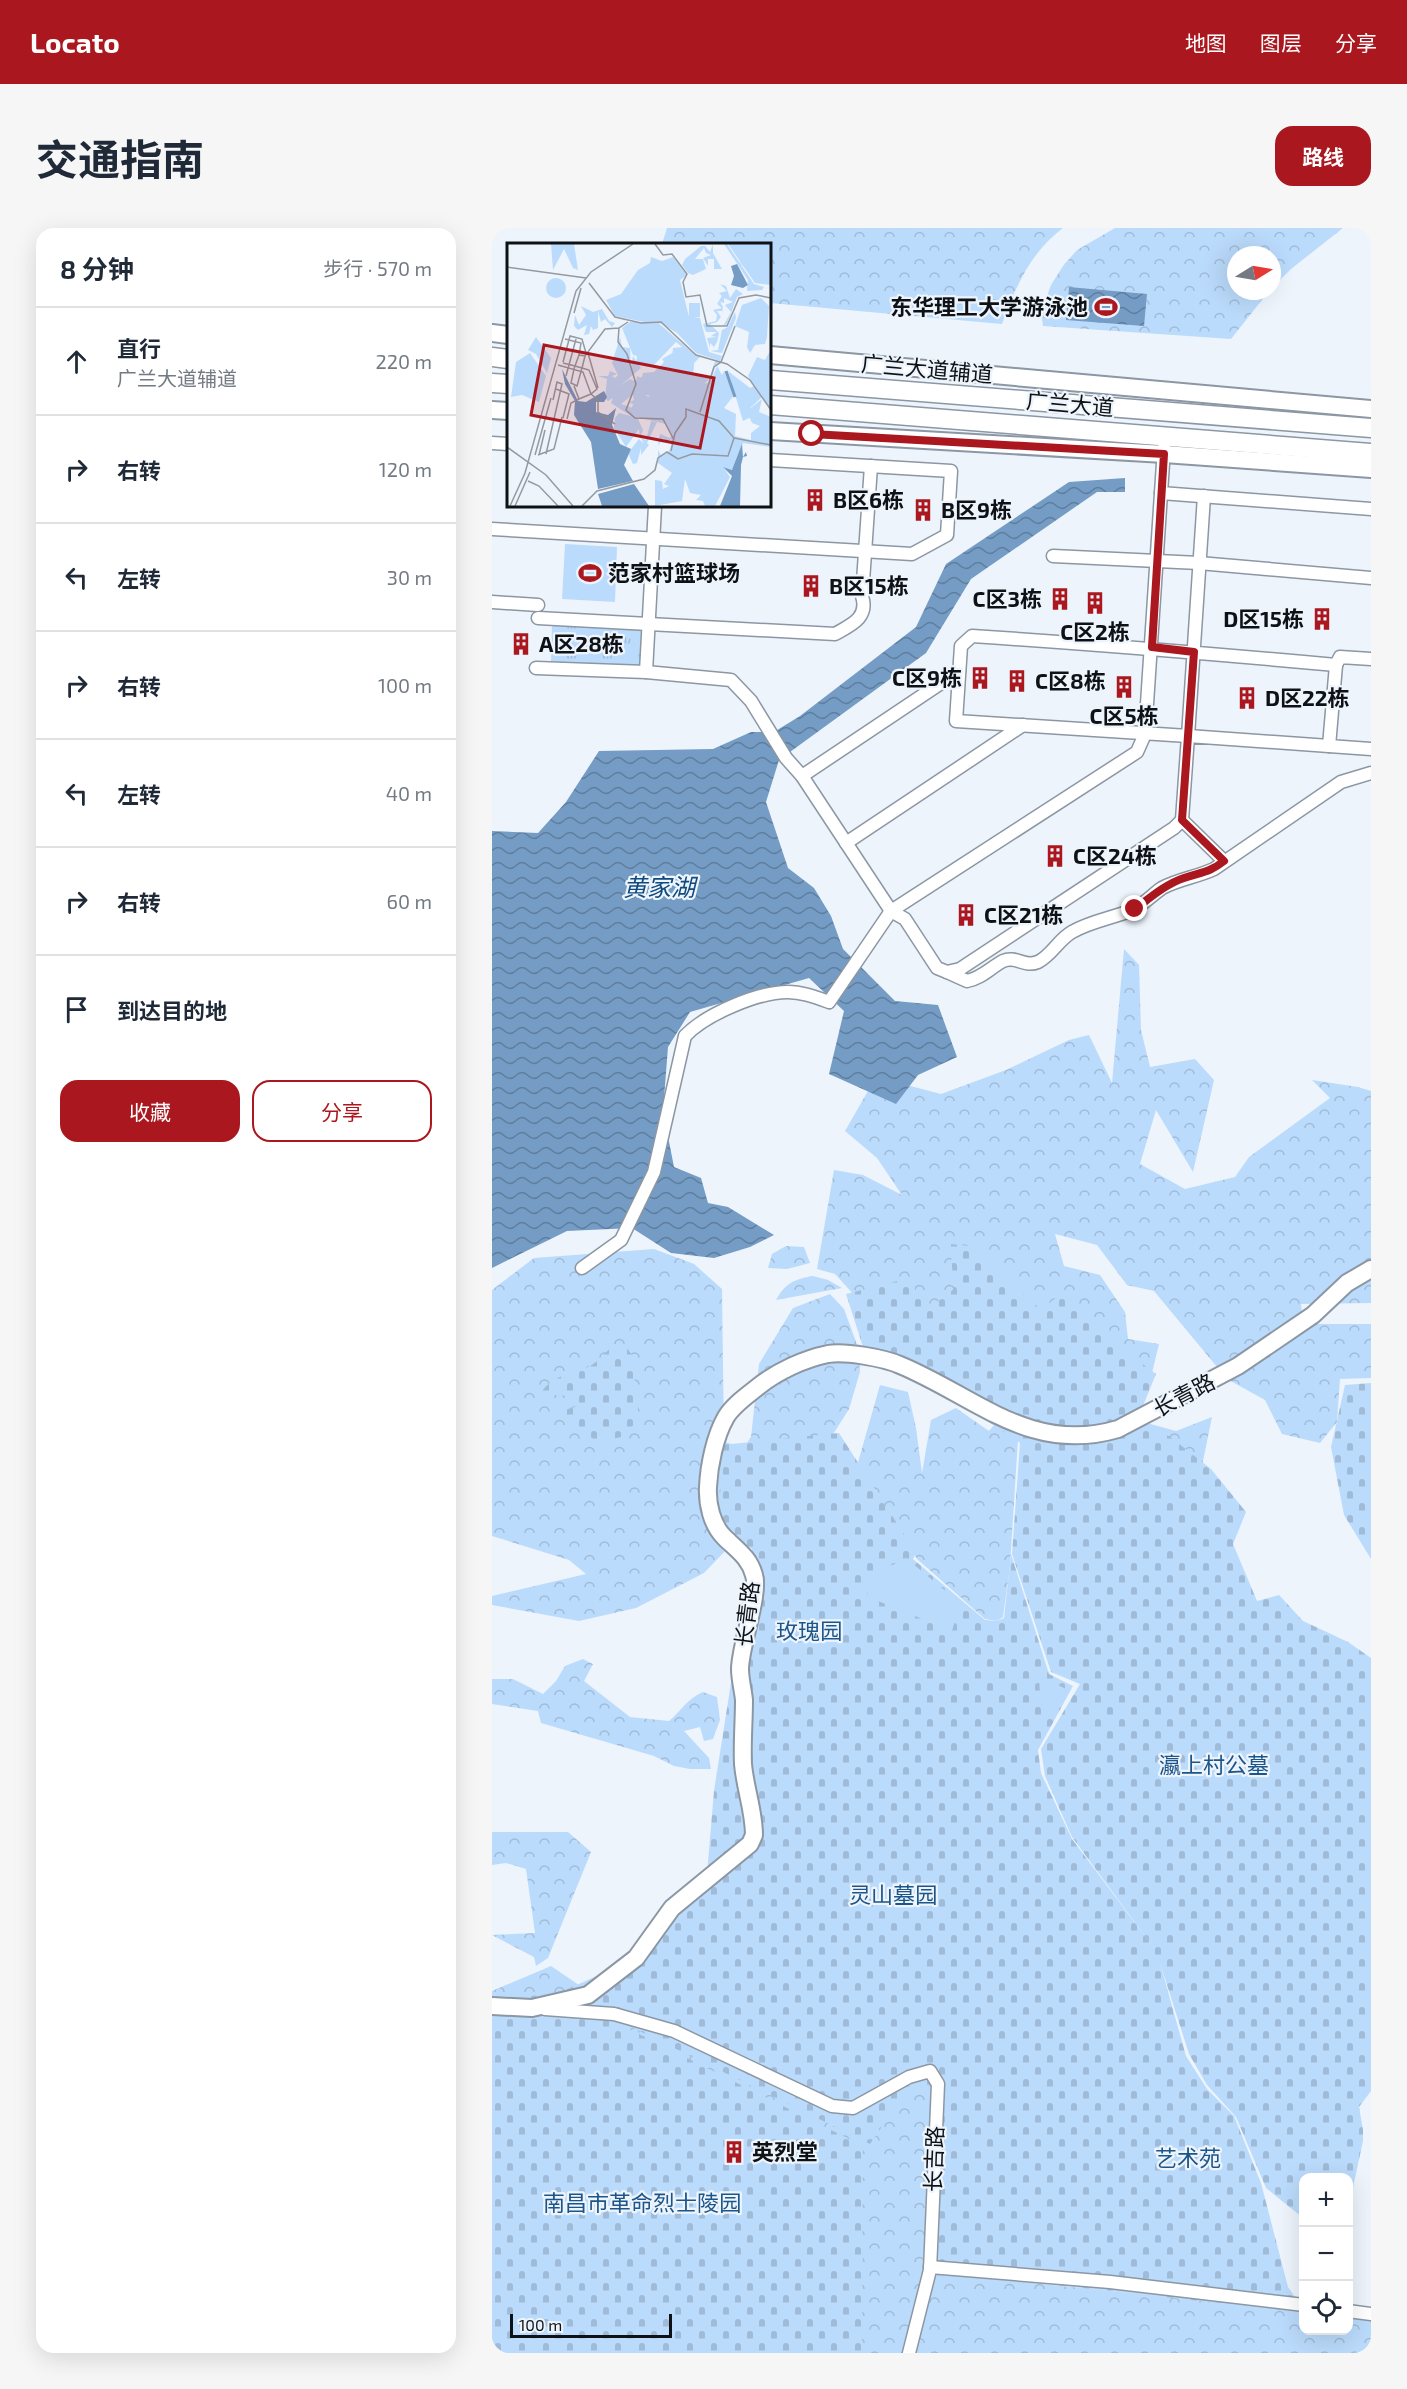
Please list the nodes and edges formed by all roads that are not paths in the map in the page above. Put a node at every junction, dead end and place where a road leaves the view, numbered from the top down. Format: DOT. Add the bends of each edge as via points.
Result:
graph roads {
  1 [pos="492,333"];
  2 [pos="507,335"];
  3 [pos="771,355"];
  4 [pos="492,357"];
  5 [pos="507,358"];
  6 [pos="771,380"];
  7 [pos="492,383"];
  8 [pos="507,384"];
  9 [pos="771,405"];
  10 [pos="492,410"];
  11 [pos="1371,410"];
  12 [pos="507,411"];
  13 [pos="1371,428"];
  14 [pos="771,430"];
  15 [pos="492,443"];
  16 [pos="507,444"];
  17 [pos="1165,445"];
  18 [pos="1371,453"];
  19 [pos="771,460"];
  20 [pos="871,466"];
  21 [pos="1371,470"];
  22 [pos="1161,493"];
  23 [pos="1204,496"];
  24 [pos="655,507"];
  25 [pos="1371,509"];
  26 [pos="492,529"];
  27 [pos="653,538"];
  28 [pos="866,551"];
  29 [pos="1053,556"];
  30 [pos="1158,560"];
  31 [pos="1199,563"];
  32 [pos="1371,578"];
  33 [pos="492,602"];
  34 [pos="538,605"];
  35 [pos="538,618"];
  36 [pos="648,624"];
  37 [pos="1152,647"];
  38 [pos="1194,652"];
  39 [pos="1371,659"];
  40 [pos="1336,665"];
  41 [pos="536,668"];
  42 [pos="959,671"];
  43 [pos="646,672"];
  44 [pos="1023,725"];
  45 [pos="1145,734"];
  46 [pos="1188,736"];
  47 [pos="1329,746"];
  48 [pos="1371,749"];
  49 [pos="1371,773"];
  50 [pos="802,776"];
  51 [pos="1182,820"];
  52 [pos="846,843"];
  53 [pos="1224,861"];
  54 [pos="891,911"];
  55 [pos="947,972"];
  56 [pos="582,1268"];
  57 [pos="1371,1269"];
  58 [pos="492,2006"];
  59 [pos="532,2008"];
  60 [pos="930,2267"];
  61 [pos="1299,2305"];
  62 [pos="1353,2312"];
  63 [pos="1371,2314"];
  64 [pos="909,2353"];
  1 -- 2 [label="street"];
  3 -- 11 [label="street, 广兰大道辅道"];
  4 -- 5 [label="main road"];
  6 -- 13 [label="main road, 广兰大道"];
  7 -- 8 [label="main road"];
  9 -- 17 [label="main road, 广兰大道"];
  10 -- 12 [label="street"];
  14 -- 17 [label="street"];
  15 -- 16 [label="street"];
  17 -- 18 [label="main road, 广兰大道"];
  17 -- 21 [label="street"];
  17 -- 22 [label="street"];
  19 -- 20 [label="street"];
  20 -- 28 [label="street"];
  20 -- 28 [label="street" via="951,471 947,535 912,554"];
  22 -- 23 [label="street"];
  22 -- 30 [label="street"];
  23 -- 25 [label="street"];
  23 -- 31 [label="street"];
  24 -- 27 [label="street"];
  26 -- 27 [label="street"];
  27 -- 28 [label="street"];
  27 -- 36 [label="street"];
  28 -- 36 [label="street" via="862,597 865,611 860,620 835,634"];
  29 -- 30 [label="street"];
  30 -- 31 [label="street"];
  30 -- 37 [label="street"];
  31 -- 32 [label="street"];
  31 -- 38 [label="street"];
  33 -- 34 [label="street"];
  35 -- 36 [label="street"];
  36 -- 43 [label="street"];
  37 -- 38 [label="street"];
  37 -- 42 [label="street" via="972,636 961,646"];
  37 -- 45 [label="street"];
  38 -- 40 [label="street"];
  38 -- 46 [label="street"];
  39 -- 40 [label="street" via="1340,657"];
  40 -- 47 [label="street"];
  41 -- 43 [label="street"];
  42 -- 44 [label="street" via="956,721"];
  42 -- 50 [label="street"];
  43 -- 50 [label="street" via="731,680 751,700 786,758"];
  44 -- 45 [label="street"];
  44 -- 52 [label="street"];
  45 -- 46 [label="street"];
  45 -- 54 [label="street" via="1137,752"];
  46 -- 47 [label="street"];
  46 -- 51 [label="street"];
  47 -- 48 [label="street"];
  49 -- 53 [label="street" via="1341,782"];
  50 -- 52 [label="street"];
  51 -- 53 [label="street"];
  51 -- 55 [label="street" via="960,969"];
  52 -- 54 [label="street"];
  53 -- 55 [label="street" via="1205,874 1162,888 1135,909 1069,933 1047,957 1032,964 1015,959 1004,961 967,981"];
  54 -- 55 [label="street" via="904,919 938,968"];
  54 -- 56 [label="street" via="829,1002 811,995 770,994 694,1026 686,1036 654,1172 621,1240"];
  57 -- 59 [label="street, 长青路" via="1238,1366 1118,1429 1098,1435 1021,1427 900,1365 852,1355 830,1353 784,1370 743,1400 727,1415 717,1438 708,1487 715,1524 747,1557 755,1578 740,1668 744,1698 743,1763 754,1835 750,1844 672,1908 636,1958 588,1995"];
  58 -- 59 [label="street"];
  59 -- 60 [label="street, 长吉路" via="614,2014 674,2031 832,2106 853,2108 909,2077 930,2071 938,2084"];
  60 -- 61 [label="street" via="1110,2282"];
  60 -- 64 [label="street, 长吉路"];
  62 -- 63 [label="street"];
}
